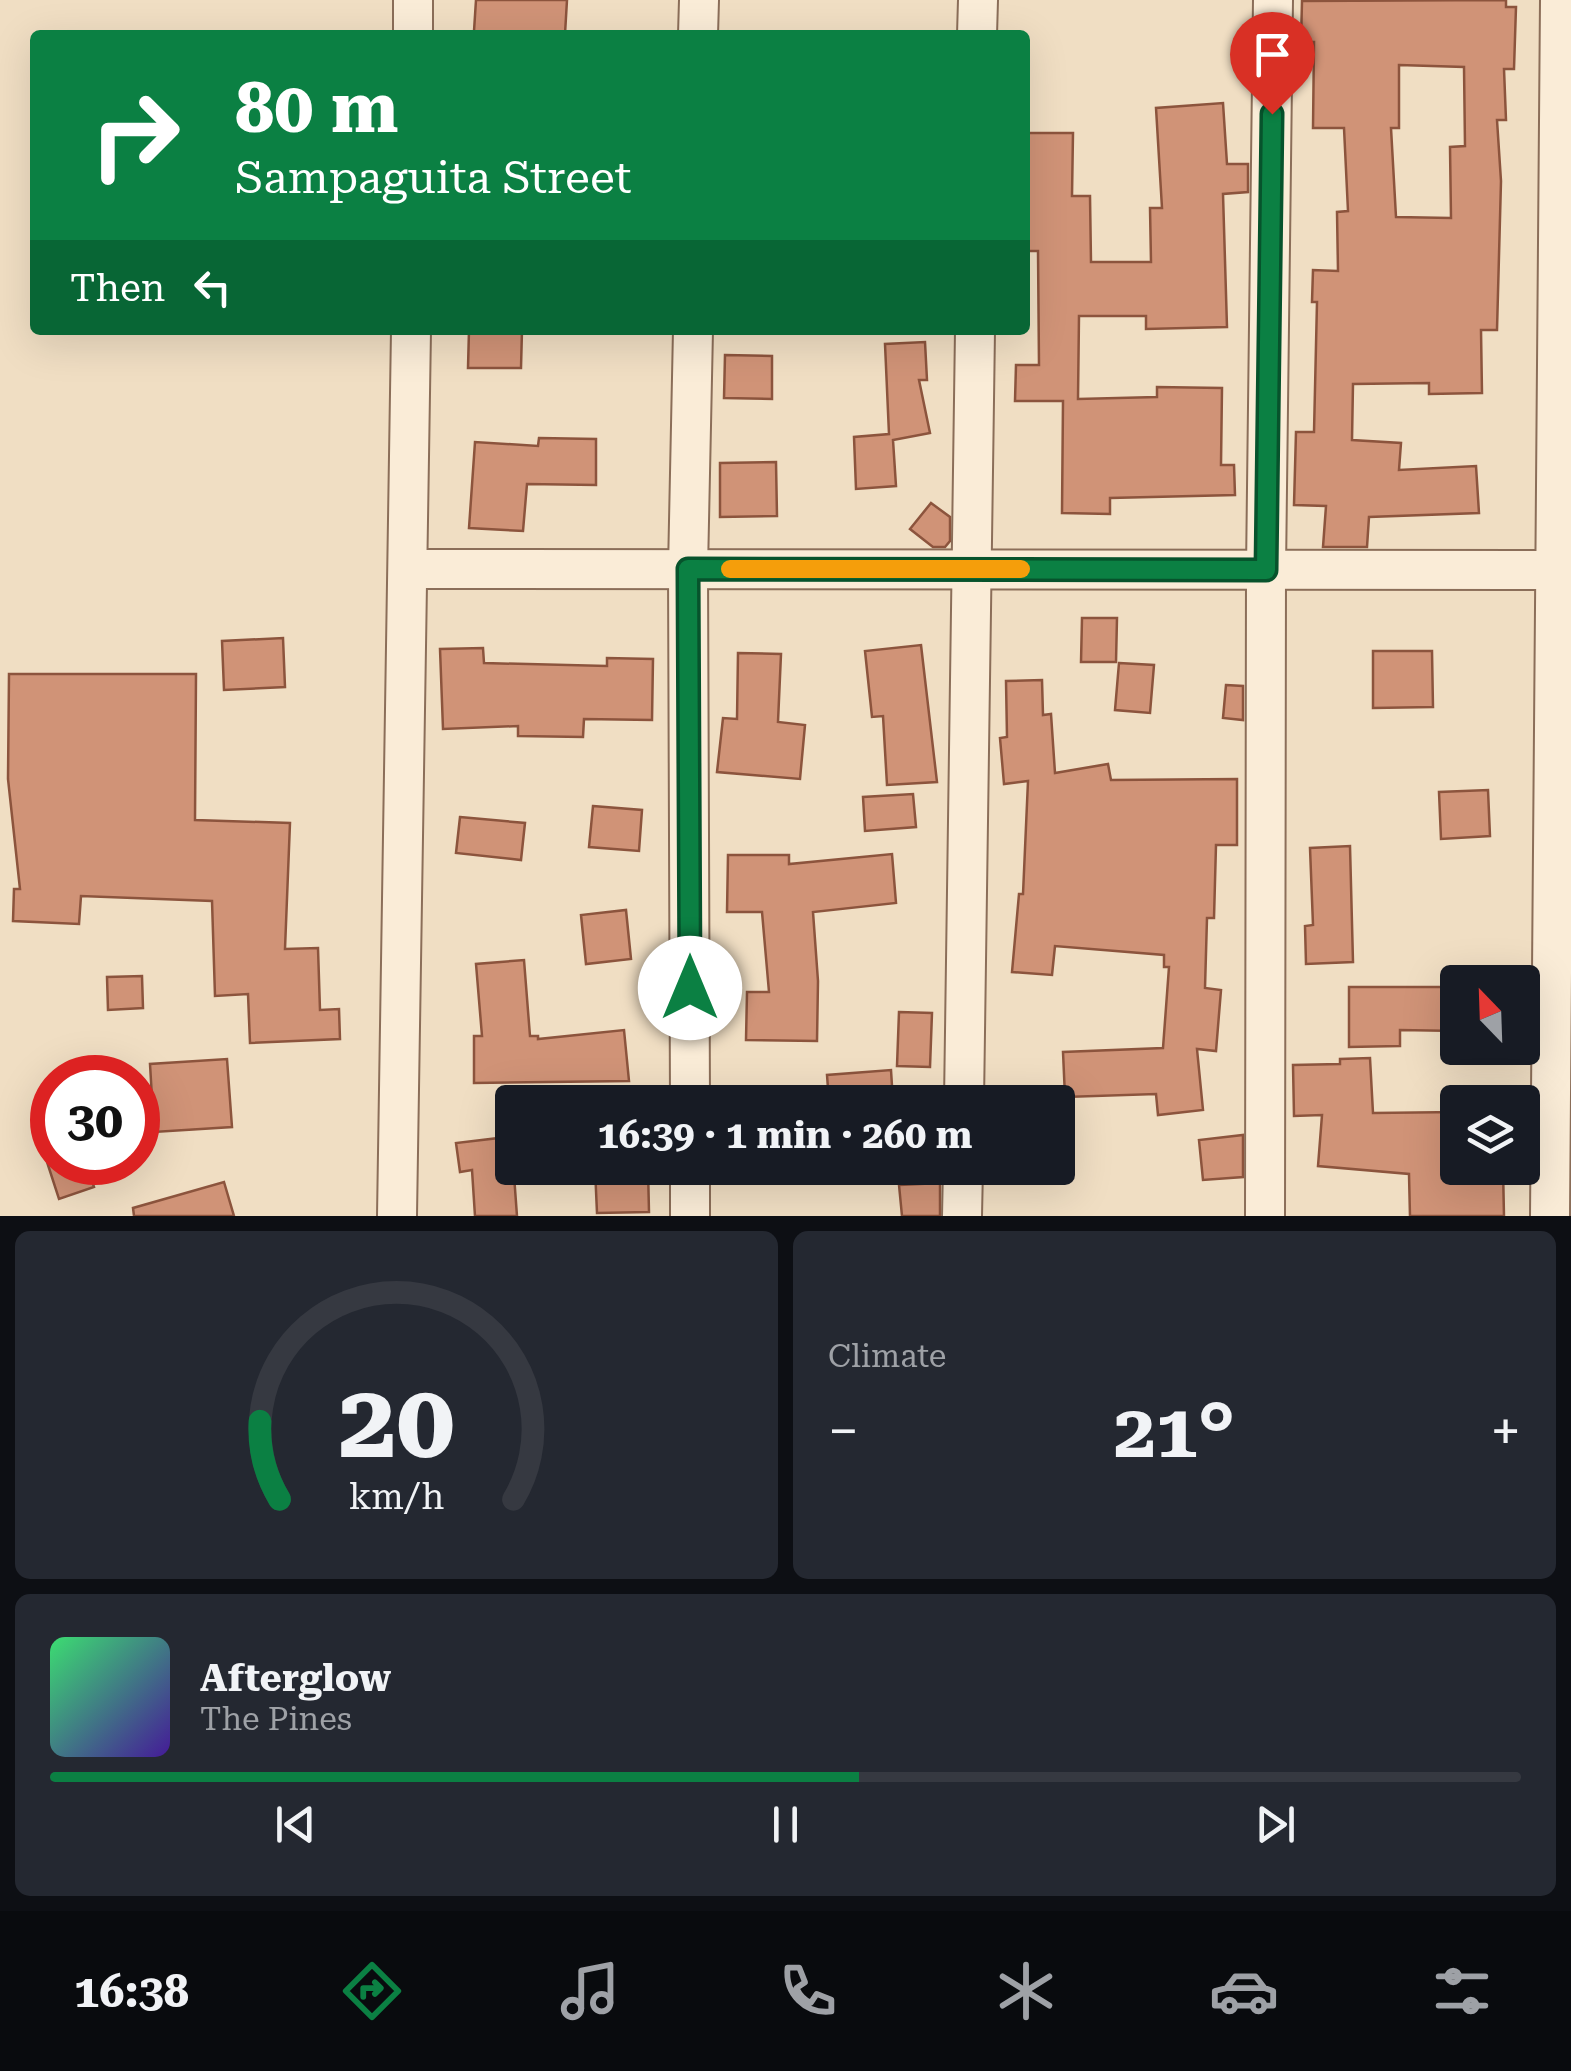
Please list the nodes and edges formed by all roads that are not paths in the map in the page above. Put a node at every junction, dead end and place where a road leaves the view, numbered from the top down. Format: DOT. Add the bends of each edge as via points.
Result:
graph roads {
  1 [pos="413,0"];
  2 [pos="699,0"];
  3 [pos="978,0"];
  4 [pos="1273,0"];
  5 [pos="1560,0"];
  6 [pos="413,30"];
  7 [pos="698,30"];
  8 [pos="977,30"];
  9 [pos="411,335"];
  10 [pos="693,335"];
  11 [pos="975,335"];
  12 [pos="409,569"];
  13 [pos="688,569"];
  14 [pos="973,569"];
  15 [pos="1266,570"];
  16 [pos="1564,570"];
  17 [pos="690,1085"];
  18 [pos="964,1085"];
  19 [pos="690,1185"];
  20 [pos="963,1185"];
  21 [pos="397,1216"];
  22 [pos="690,1216"];
  23 [pos="962,1216"];
  24 [pos="1266,1216"];
  25 [pos="1550,1216"];
  1 -- 6 [label="street"];
  2 -- 7 [label="street"];
  3 -- 8 [label="street"];
  4 -- 15 [label="street"];
  5 -- 16 [label="street"];
  9 -- 12 [label="street"];
  10 -- 13 [label="street"];
  11 -- 14 [label="street"];
  12 -- 13 [label="street"];
  12 -- 21 [label="street"];
  13 -- 14 [label="street"];
  13 -- 17 [label="street"];
  14 -- 15 [label="street"];
  14 -- 18 [label="street"];
  15 -- 16 [label="street"];
  15 -- 24 [label="street"];
  16 -- 25 [label="street"];
  19 -- 22 [label="street"];
  20 -- 23 [label="street"];
}
